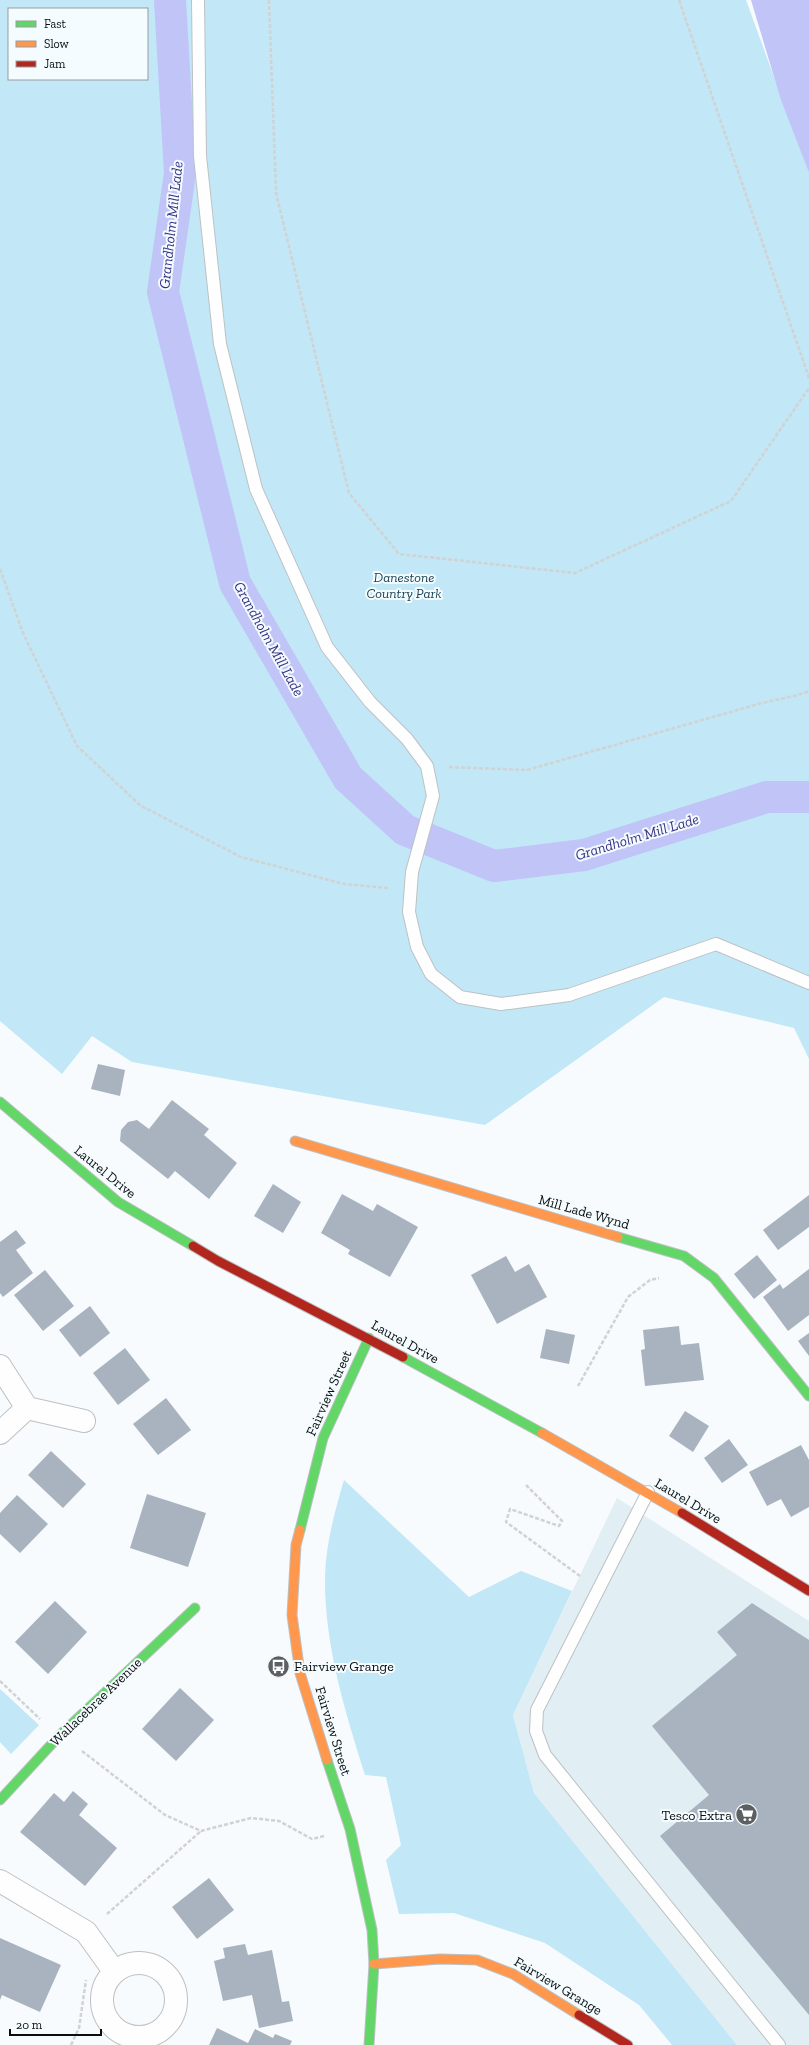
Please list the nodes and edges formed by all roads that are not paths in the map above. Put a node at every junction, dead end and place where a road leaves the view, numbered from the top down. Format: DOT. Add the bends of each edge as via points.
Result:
graph roads {
  1 [pos="198,0"];
  2 [pos="809,983"];
  3 [pos="0,1102"];
  4 [pos="295,1141"];
  5 [pos="369,1338"];
  6 [pos="0,1366"];
  7 [pos="809,1396"];
  8 [pos="27,1408"];
  9 [pos="84,1422"];
  10 [pos="0,1433"];
  11 [pos="648,1492"];
  12 [pos="809,1591"];
  13 [pos="195,1608"];
  14 [pos="0,1800"];
  15 [pos="0,1881"];
  16 [pos="374,1964"];
  17 [pos="114,1971"];
  18 [pos="369,2045"];
  19 [pos="628,2045"];
  20 [pos="779,2045"];
  1 -- 2 [label="lane" via="200,156 220,344 256,489 327,647 370,702 407,739 426,766 433,796 412,872 409,912 416,947 431,974 460,997 501,1004 569,996 716,944"];
  3 -- 5 [label="street, Laurel Drive" via="118,1202 218,1261"];
  4 -- 7 [label="street, Mill Lade Wynd" via="684,1256 714,1278"];
  5 -- 11 [label="street, Laurel Drive"];
  5 -- 16 [label="street, Fairview Street" via="323,1438 296,1545 292,1615 300,1673 350,1829 372,1930"];
  6 -- 8 [label="street"];
  8 -- 9 [label="street"];
  8 -- 10 [label="street"];
  11 -- 12 [label="street, Laurel Drive"];
  11 -- 20 [label="lane" via="537,1710 536,1731 545,1755"];
  13 -- 14 [label="street, Wallacebrae Avenue" via="61,1734"];
  15 -- 17 [label="street" via="86,1932"];
  16 -- 18 [label="street, Fairview Street"];
  16 -- 19 [label="street, Fairview Grange" via="440,1959 477,1960 513,1974"];
}
